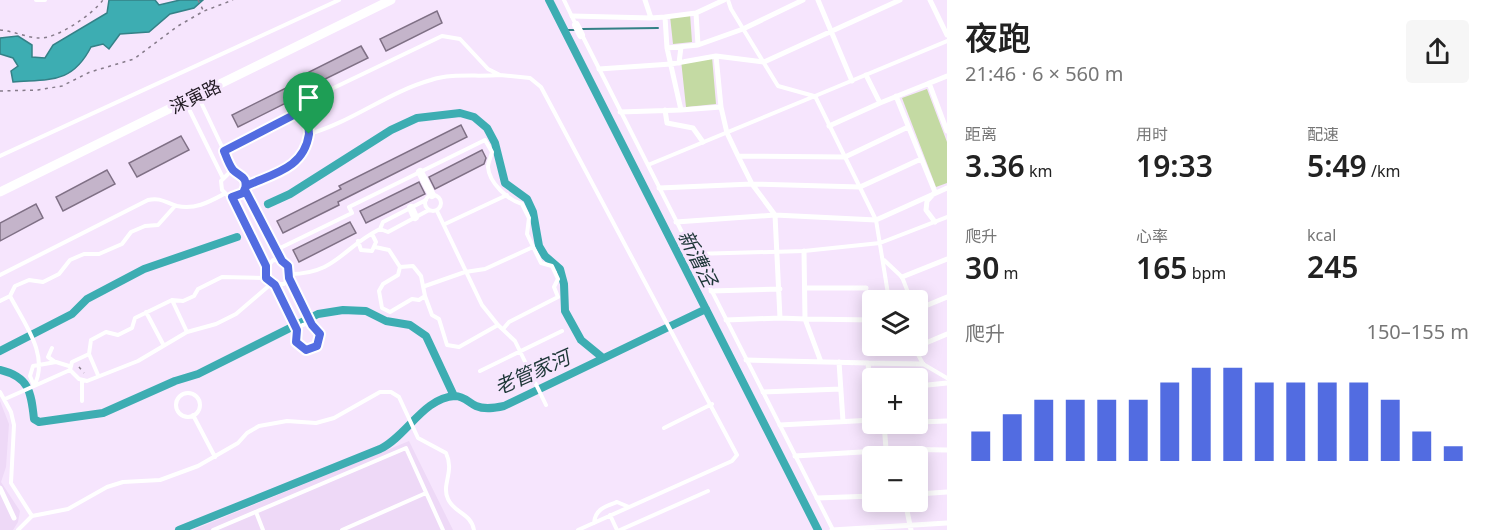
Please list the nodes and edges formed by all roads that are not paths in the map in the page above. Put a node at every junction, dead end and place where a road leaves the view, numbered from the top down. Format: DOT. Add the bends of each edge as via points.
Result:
graph roads {
  1 [pos="36,0"];
  2 [pos="45,0"];
  3 [pos="339,0"];
  4 [pos="391,0"];
  5 [pos="564,0"];
  6 [pos="645,0"];
  7 [pos="726,0"];
  8 [pos="803,0"];
  9 [pos="818,0"];
  10 [pos="900,0"];
  11 [pos="930,0"];
  12 [pos="696,13"];
  13 [pos="572,16"];
  14 [pos="665,17"];
  15 [pos="651,18"];
  16 [pos="743,29"];
  17 [pos="831,31"];
  18 [pos="947,35"];
  19 [pos="947,41"];
  20 [pos="698,45"];
  21 [pos="681,47"];
  22 [pos="667,48"];
  23 [pos="716,56"];
  24 [pos="764,62"];
  25 [pos="679,63"];
  26 [pos="671,64"];
  27 [pos="599,69"];
  28 [pos="500,75"];
  29 [pos="866,75"];
  30 [pos="947,76"];
  31 [pos="852,81"];
  32 [pos="929,83"];
  33 [pos="197,95"];
  34 [pos="814,96"];
  35 [pos="896,96"];
  36 [pos="185,101"];
  37 [pos="880,103"];
  38 [pos="311,106"];
  39 [pos="721,107"];
  40 [pos="665,110"];
  41 [pos="681,110"];
  42 [pos="947,111"];
  43 [pos="621,112"];
  44 [pos="940,113"];
  45 [pos="829,126"];
  46 [pos="908,127"];
  47 [pos="947,132"];
  48 [pos="727,133"];
  49 [pos="309,134"];
  50 [pos="703,142"];
  51 [pos="224,151"];
  52 [pos="0,156"];
  53 [pos="738,156"];
  54 [pos="844,157"];
  55 [pos="921,159"];
  56 [pos="648,165"];
  57 [pos="234,172"];
  58 [pos="420,172"];
  59 [pos="223,177"];
  60 [pos="752,184"];
  61 [pos="860,187"];
  62 [pos="246,188"];
  63 [pos="659,188"];
  64 [pos="947,188"];
  65 [pos="0,192"];
  66 [pos="935,192"];
  67 [pos="224,194"];
  68 [pos="507,195"];
  69 [pos="232,197"];
  70 [pos="429,198"];
  71 [pos="175,206"];
  72 [pos="411,208"];
  73 [pos="429,210"];
  74 [pos="437,211"];
  75 [pos="775,215"];
  76 [pos="416,217"];
  77 [pos="947,217"];
  78 [pos="876,220"];
  79 [pos="676,222"];
  80 [pos="935,222"];
  81 [pos="445,224"];
  82 [pos="380,229"];
  83 [pos="371,233"];
  84 [pos="357,240"];
  85 [pos="880,243"];
  86 [pos="375,247"];
  87 [pos="533,247"];
  88 [pos="276,250"];
  89 [pos="804,251"];
  90 [pos="779,252"];
  91 [pos="693,254"];
  92 [pos="882,258"];
  93 [pos="947,259"];
  94 [pos="282,261"];
  95 [pos="266,266"];
  96 [pos="400,267"];
  97 [pos="465,272"];
  98 [pos="0,275"];
  99 [pos="290,276"];
  100 [pos="902,277"];
  101 [pos="266,278"];
  102 [pos="273,285"];
  103 [pos="425,286"];
  104 [pos="805,288"];
  105 [pos="866,288"];
  106 [pos="780,289"];
  107 [pos="888,290"];
  108 [pos="907,290"];
  109 [pos="711,291"];
  110 [pos="10,296"];
  111 [pos="425,296"];
  112 [pos="947,297"];
  113 [pos="172,300"];
  114 [pos="0,301"];
  115 [pos="928,305"];
  116 [pos="146,312"];
  117 [pos="780,318"];
  118 [pos="805,319"];
  119 [pos="726,320"];
  120 [pos="862,320"];
  121 [pos="312,325"];
  122 [pos="498,325"];
  123 [pos="503,329"];
  124 [pos="297,330"];
  125 [pos="562,331"];
  126 [pos="187,332"];
  127 [pos="947,334"];
  128 [pos="928,341"];
  129 [pos="163,344"];
  130 [pos="52,348"];
  131 [pos="520,351"];
  132 [pos="89,354"];
  133 [pos="919,356"];
  134 [pos="746,360"];
  135 [pos="56,362"];
  136 [pos="821,362"];
  137 [pos="839,362"];
  138 [pos="868,363"];
  139 [pos="923,364"];
  140 [pos="40,365"];
  141 [pos="70,368"];
  142 [pos="869,368"];
  143 [pos="480,371"];
  144 [pos="98,375"];
  145 [pos="947,378"];
  146 [pos="82,381"];
  147 [pos="947,383"];
  148 [pos="928,385"];
  149 [pos="34,386"];
  150 [pos="841,389"];
  151 [pos="0,392"];
  152 [pos="763,392"];
  153 [pos="5,399"];
  154 [pos="82,400"];
  155 [pos="712,404"];
  156 [pos="546,405"];
  157 [pos="193,415"];
  158 [pos="862,419"];
  159 [pos="843,421"];
  160 [pos="947,421"];
  161 [pos="928,422"];
  162 [pos="780,425"];
  163 [pos="664,428"];
  164 [pos="947,450"];
  165 [pos="928,451"];
  166 [pos="862,454"];
  167 [pos="795,456"];
  168 [pos="215,457"];
  169 [pos="0,488"];
  170 [pos="708,491"];
  171 [pos="947,492"];
  172 [pos="426,493"];
  173 [pos="928,493"];
  174 [pos="862,496"];
  175 [pos="817,498"];
  176 [pos="629,507"];
  177 [pos="256,512"];
  178 [pos="908,512"];
  179 [pos="32,516"];
  180 [pos="610,516"];
  181 [pos="14,518"];
  182 [pos="594,523"];
  183 [pos="947,523"];
  184 [pos="911,527"];
  185 [pos="18,530"];
  186 [pos="213,530"];
  187 [pos="263,530"];
  188 [pos="342,530"];
  189 [pos="443,530"];
  190 [pos="474,530"];
  191 [pos="578,530"];
  192 [pos="618,530"];
  193 [pos="833,530"];
  1 -- 2 [label="lane"];
  3 -- 52 [label="lane"];
  4 -- 33 [label="street, 涞寅路"];
  5 -- 13 [label="lane"];
  6 -- 15 [label="street"];
  7 -- 12 [label="street"];
  7 -- 16 [label="lane"];
  8 -- 16 [label="street"];
  9 -- 17 [label="street"];
  10 -- 17 [label="street"];
  11 -- 18 [label="street"];
  12 -- 14 [label="street"];
  12 -- 20 [label="street"];
  13 -- 15 [label="street"];
  13 -- 27 [label="lane"];
  14 -- 15 [label="street"];
  14 -- 22 [label="street"];
  16 -- 20 [label="street"];
  16 -- 24 [label="lane"];
  17 -- 24 [label="street"];
  17 -- 31 [label="street"];
  19 -- 29 [label="lane"];
  20 -- 21 [label="street"];
  21 -- 22 [label="street"];
  21 -- 25 [label="street"];
  22 -- 26 [label="street"];
  23 -- 24 [label="street"];
  23 -- 25 [label="street"];
  23 -- 39 [label="street"];
  24 -- 34 [label="lane" via="778,86"];
  25 -- 26 [label="street"];
  26 -- 27 [label="street"];
  26 -- 41 [label="street"];
  27 -- 43 [label="lane"];
  28 -- 38 [label="lane" via="488,69 460,39 442,36 324,93"];
  28 -- 49 [label="lane" via="432,79 331,128"];
  28 -- 155 [label="lane" via="530,78 541,87"];
  29 -- 31 [label="lane"];
  29 -- 37 [label="street"];
  30 -- 32 [label="street"];
  31 -- 34 [label="lane"];
  32 -- 35 [label="street"];
  32 -- 44 [label="street"];
  33 -- 36 [label="street, 涞寅路"];
  33 -- 51 [label="lane"];
  34 -- 45 [label="lane"];
  34 -- 48 [label="lane"];
  35 -- 37 [label="street"];
  35 -- 46 [label="street"];
  36 -- 59 [label="lane"];
  36 -- 65 [label="street, 涞寅路"];
  37 -- 45 [label="street"];
  38 -- 49 [label="lane"];
  38 -- 51 [label="lane"];
  39 -- 41 [label="street"];
  39 -- 48 [label="street"];
  40 -- 41 [label="street"];
  40 -- 43 [label="street"];
  40 -- 50 [label="street" via="667,123 693,128"];
  42 -- 44 [label="street"];
  43 -- 56 [label="lane"];
  44 -- 47 [label="street"];
  45 -- 54 [label="lane"];
  46 -- 54 [label="street"];
  46 -- 55 [label="street"];
  48 -- 50 [label="lane"];
  48 -- 53 [label="street"];
  49 -- 62 [label="lane" via="307,151 298,162"];
  50 -- 56 [label="lane"];
  51 -- 57 [label="lane"];
  53 -- 54 [label="street"];
  53 -- 60 [label="street"];
  54 -- 61 [label="lane"];
  55 -- 61 [label="street"];
  55 -- 66 [label="street"];
  56 -- 63 [label="lane"];
  57 -- 59 [label="lane"];
  57 -- 62 [label="lane" via="242,175"];
  58 -- 68 [label="lane" via="485,140 492,152 488,168 497,188"];
  58 -- 70 [label="street"];
  58 -- 88 [label="lane" via="349,207 352,213"];
  59 -- 67 [label="lane" via="220,186"];
  60 -- 61 [label="street"];
  60 -- 63 [label="street"];
  60 -- 75 [label="street"];
  61 -- 78 [label="lane"];
  62 -- 69 [label="lane" via="240,196"];
  62 -- 88 [label="lane"];
  63 -- 79 [label="lane"];
  64 -- 66 [label="street"];
  66 -- 78 [label="street"];
  66 -- 80 [label="street" via="927,201 926,210"];
  67 -- 69 [label="lane"];
  67 -- 71 [label="lane" via="197,206"];
  68 -- 81 [label="lane"];
  68 -- 87 [label="lane" via="511,201 522,204 529,218 527,234"];
  69 -- 95 [label="lane"];
  70 -- 72 [label="lane"];
  70 -- 73 [label="lane"];
  70 -- 74 [label="lane" via="437,196 442,202"];
  71 -- 98 [label="lane" via="163,199 148,200"];
  71 -- 110 [label="lane" via="158,225 131,232 122,244 99,254 84,254 70,260 60,274 43,282 29,280 15,286"];
  72 -- 76 [label="street"];
  72 -- 82 [label="lane" via="383,222"];
  73 -- 74 [label="lane"];
  73 -- 76 [label="lane"];
  74 -- 81 [label="lane"];
  75 -- 78 [label="street"];
  75 -- 79 [label="street"];
  75 -- 90 [label="street"];
  76 -- 82 [label="lane" via="388,232"];
  77 -- 80 [label="lane"];
  78 -- 85 [label="lane"];
  79 -- 91 [label="lane"];
  80 -- 85 [label="lane"];
  81 -- 97 [label="lane"];
  82 -- 83 [label="lane"];
  83 -- 84 [label="lane"];
  83 -- 86 [label="lane"];
  84 -- 86 [label="lane" via="366,252"];
  84 -- 99 [label="lane" via="333,264 316,272"];
  85 -- 89 [label="lane"];
  85 -- 92 [label="lane"];
  86 -- 96 [label="lane" via="389,250"];
  87 -- 97 [label="lane" via="485,269"];
  87 -- 123 [label="lane" via="541,263 552,266 558,279 554,287 558,297 509,322"];
  88 -- 94 [label="lane"];
  89 -- 90 [label="lane"];
  89 -- 104 [label="street"];
  90 -- 91 [label="lane"];
  90 -- 106 [label="street"];
  91 -- 109 [label="lane"];
  92 -- 100 [label="lane"];
  92 -- 107 [label="lane"];
  93 -- 100 [label="street"];
  94 -- 95 [label="lane" via="273,260"];
  94 -- 99 [label="lane"];
  95 -- 101 [label="lane"];
  96 -- 103 [label="lane" via="413,266"];
  96 -- 111 [label="lane" via="398,275 379,291 382,308 390,312"];
  97 -- 103 [label="lane"];
  97 -- 122 [label="lane" via="482,305"];
  99 -- 102 [label="lane" via="284,284"];
  99 -- 121 [label="lane"];
  100 -- 108 [label="lane"];
  101 -- 102 [label="lane"];
  101 -- 113 [label="lane" via="222,277 198,289 194,296"];
  102 -- 124 [label="lane"];
  102 -- 126 [label="lane" via="237,314"];
  103 -- 111 [label="lane"];
  104 -- 105 [label="street"];
  104 -- 118 [label="street"];
  106 -- 109 [label="street"];
  106 -- 117 [label="street"];
  109 -- 119 [label="lane"];
  110 -- 114 [label="lane"];
  110 -- 140 [label="lane"];
  111 -- 122 [label="lane" via="447,345 453,348"];
  112 -- 115 [label="street"];
  113 -- 116 [label="lane"];
  113 -- 126 [label="lane"];
  116 -- 129 [label="lane"];
  116 -- 132 [label="lane" via="135,318 132,328 118,335 106,332 91,340"];
  117 -- 118 [label="street"];
  117 -- 119 [label="street"];
  118 -- 120 [label="street"];
  118 -- 136 [label="street"];
  119 -- 134 [label="lane"];
  121 -- 124 [label="lane"];
  121 -- 124 [label="lane" via="321,338 310,350 298,346"];
  122 -- 123 [label="lane"];
  123 -- 131 [label="lane"];
  125 -- 131 [label="lane"];
  126 -- 129 [label="lane"];
  127 -- 128 [label="street"];
  129 -- 144 [label="lane" via="138,361"];
  130 -- 135 [label="lane" via="48,357"];
  131 -- 143 [label="lane"];
  131 -- 156 [label="lane"];
  132 -- 141 [label="lane" via="72,362"];
  132 -- 144 [label="lane"];
  133 -- 139 [label="lane"];
  134 -- 136 [label="street"];
  134 -- 152 [label="lane"];
  135 -- 140 [label="lane"];
  135 -- 141 [label="lane"];
  136 -- 137 [label="street"];
  137 -- 138 [label="street"];
  137 -- 150 [label="street"];
  138 -- 139 [label="street"];
  138 -- 142 [label="street"];
  139 -- 145 [label="lane"];
  140 -- 149 [label="lane"];
  140 -- 149 [label="lane" via="30,371"];
  141 -- 146 [label="lane"];
  141 -- 149 [label="lane"];
  144 -- 146 [label="lane"];
  146 -- 154 [label="lane"];
  147 -- 148 [label="street"];
  149 -- 153 [label="lane"];
  150 -- 152 [label="street"];
  150 -- 159 [label="street"];
  151 -- 153 [label="lane"];
  152 -- 162 [label="lane"];
  153 -- 179 [label="lane" via="14,425 9,476"];
  155 -- 163 [label="lane"];
  155 -- 176 [label="lane" via="737,450 735,459"];
  157 -- 157 [label="lane" via="198,410 198,399 192,394 181,395 177,409 182,415"];
  157 -- 168 [label="lane"];
  158 -- 159 [label="street"];
  159 -- 162 [label="street"];
  160 -- 161 [label="street"];
  162 -- 167 [label="lane"];
  164 -- 165 [label="street"];
  166 -- 167 [label="street"];
  167 -- 175 [label="lane"];
  168 -- 179 [label="lane" via="170,477 123,482 68,509"];
  168 -- 190 [label="lane" via="259,426 287,421 316,423 334,418 380,392 391,392 399,397 421,441 446,453 451,471 447,498 466,514"];
  169 -- 181 [label="street"];
  170 -- 192 [label="lane"];
  171 -- 173 [label="street"];
  172 -- 177 [label="lane" via="406,448"];
  172 -- 188 [label="lane"];
  172 -- 189 [label="lane"];
  174 -- 175 [label="street"];
  175 -- 193 [label="lane"];
  176 -- 180 [label="lane"];
  176 -- 182 [label="lane" via="617,502 605,506 597,512"];
  177 -- 186 [label="lane"];
  177 -- 187 [label="lane"];
  178 -- 184 [label="street"];
  179 -- 185 [label="lane"];
  180 -- 182 [label="lane"];
  180 -- 192 [label="lane"];
  182 -- 191 [label="lane"];
  183 -- 184 [label="street"];
  184 -- 193 [label="street"];
}
